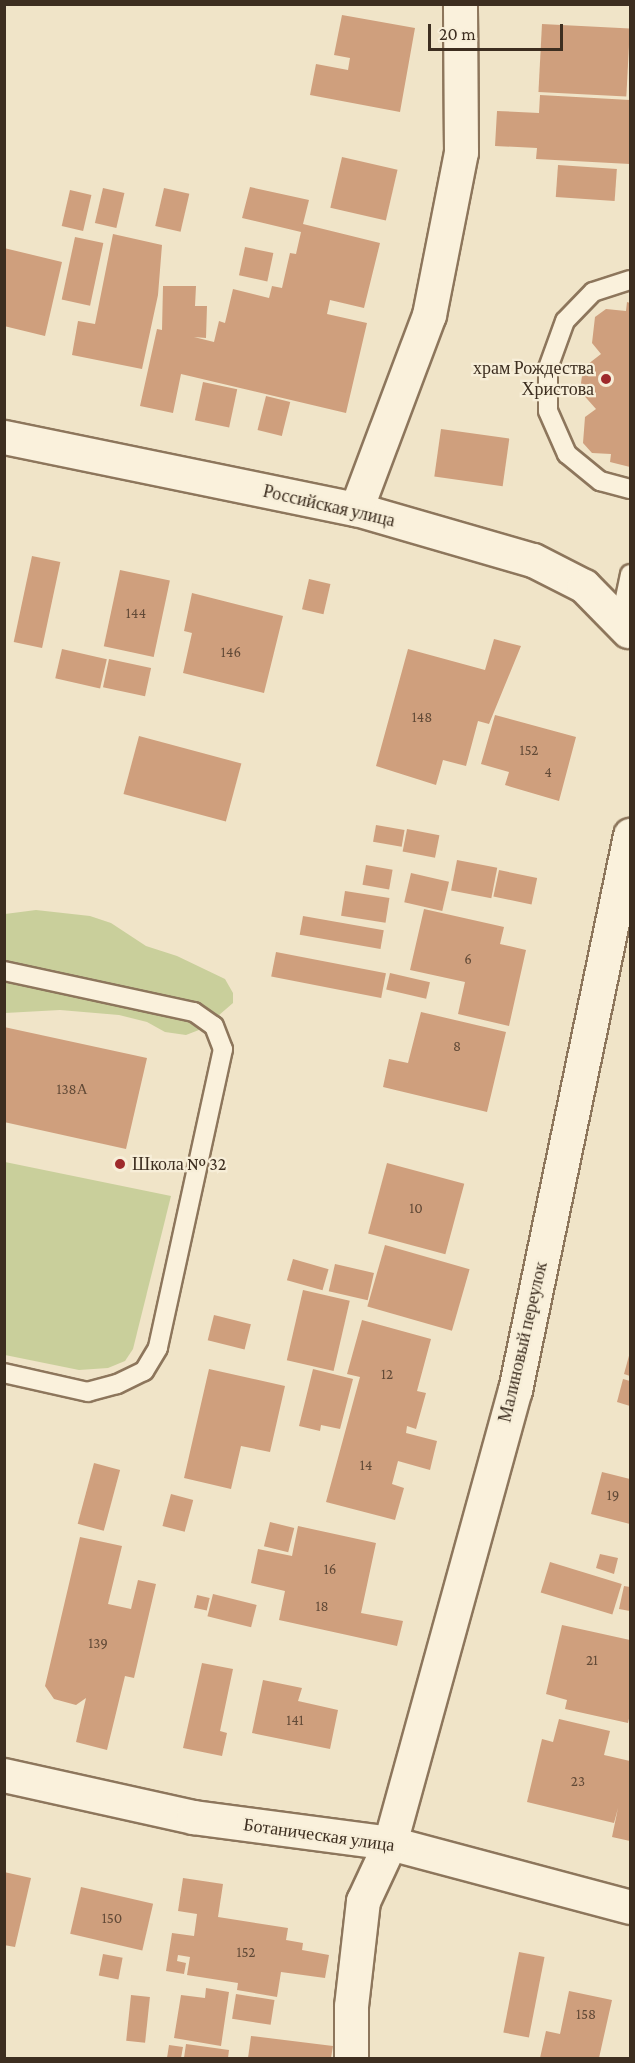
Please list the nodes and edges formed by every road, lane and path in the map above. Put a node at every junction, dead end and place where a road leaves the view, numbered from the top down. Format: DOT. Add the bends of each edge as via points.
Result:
graph roads {
  1 [pos="460,4"];
  2 [pos="630,280"];
  3 [pos="4,437"];
  4 [pos="630,489"];
  5 [pos="356,509"];
  6 [pos="630,574"];
  7 [pos="627,632"];
  8 [pos="630,835"];
  9 [pos="626,882"];
  10 [pos="4,971"];
  11 [pos="4,1373"];
  12 [pos="4,1775"];
  13 [pos="390,1843"];
  14 [pos="630,1907"];
  15 [pos="351,2058"];
  1 -- 5 [label="street" via="461,152 429,315"];
  2 -- 4 [label="lane" via="593,292 565,321 548,368 548,411 567,453 600,481"];
  3 -- 5 [label="street, Российская улица"];
  5 -- 7 [label="street, Российская улица" via="533,560 584,586"];
  6 -- 7 [label="lane"];
  8 -- 9 [label="street, Малиновый переулок"];
  9 -- 13 [label="street, Малиновый переулок" via="514,1390"];
  10 -- 11 [label="lane" via="194,1012 214,1026 223,1049 158,1348 144,1371 88,1392"];
  12 -- 13 [label="street, Ботаническая улица" via="193,1817"];
  13 -- 14 [label="street, Ботаническая улица"];
  13 -- 15 [label="street, Малиновый переулок" via="363,1901 351,2006"];
}
